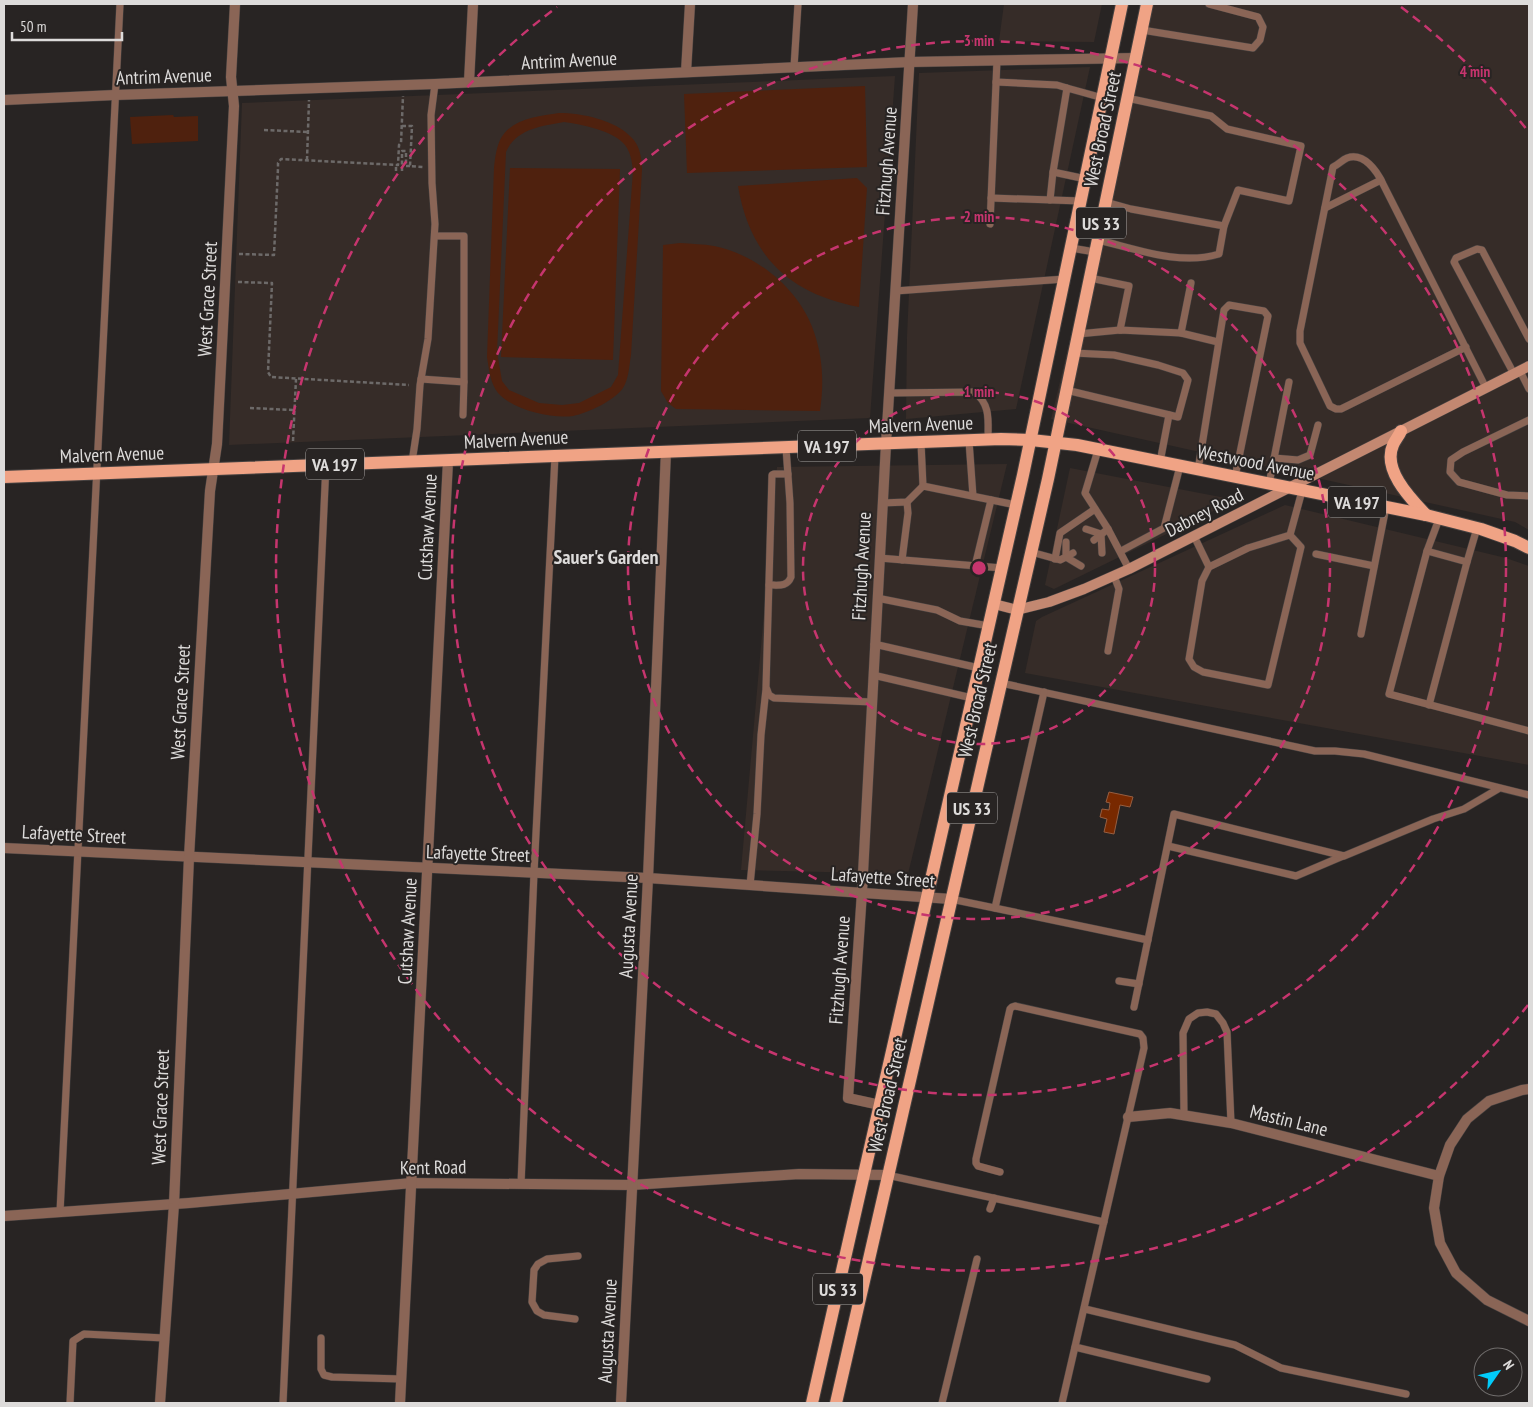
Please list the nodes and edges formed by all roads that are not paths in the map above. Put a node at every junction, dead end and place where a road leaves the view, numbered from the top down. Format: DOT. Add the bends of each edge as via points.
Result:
graph roads {
  1 [pos="120,4"];
  2 [pos="235,4"];
  3 [pos="473,4"];
  4 [pos="690,4"];
  5 [pos="798,4"];
  6 [pos="913,4"];
  7 [pos="1122,4"];
  8 [pos="1147,4"];
  9 [pos="1208,4"];
  10 [pos="1142,30"];
  11 [pos="1136,58"];
  12 [pos="1111,59"];
  13 [pos="997,60"];
  14 [pos="910,62"];
  15 [pos="794,67"];
  16 [pos="686,72"];
  17 [pos="469,82"];
  18 [pos="996,82"];
  19 [pos="435,84"];
  20 [pos="1067,88"];
  21 [pos="232,91"];
  22 [pos="116,95"];
  23 [pos="1102,98"];
  24 [pos="1128,98"];
  25 [pos="4,100"];
  26 [pos="1053,172"];
  27 [pos="1086,179"];
  28 [pos="1381,180"];
  29 [pos="991,198"];
  30 [pos="1050,200"];
  31 [pos="1081,201"];
  32 [pos="1106,202"];
  33 [pos="1325,208"];
  34 [pos="990,224"];
  35 [pos="1224,226"];
  36 [pos="435,236"];
  37 [pos="1096,246"];
  38 [pos="1072,248"];
  39 [pos="1090,278"];
  40 [pos="1065,279"];
  41 [pos="1191,283"];
  42 [pos="895,291"];
  43 [pos="1120,330"];
  44 [pos="1181,333"];
  45 [pos="1078,334"];
  46 [pos="1529,339"];
  47 [pos="1218,342"];
  48 [pos="1466,347"];
  49 [pos="1074,354"];
  50 [pos="1521,370"];
  51 [pos="421,380"];
  52 [pos="464,382"];
  53 [pos="1289,382"];
  54 [pos="1486,388"];
  55 [pos="1529,389"];
  56 [pos="1066,390"];
  57 [pos="889,393"];
  58 [pos="463,415"];
  59 [pos="1168,415"];
  60 [pos="1529,420"];
  61 [pos="1318,425"];
  62 [pos="1401,432"];
  63 [pos="988,440"];
  64 [pos="1031,440"];
  65 [pos="969,441"];
  66 [pos="1055,442"];
  67 [pos="921,443"];
  68 [pos="886,444"];
  69 [pos="786,448"];
  70 [pos="1098,450"];
  71 [pos="666,451"];
  72 [pos="555,456"];
  73 [pos="1274,458"];
  74 [pos="448,461"];
  75 [pos="412,462"];
  76 [pos="1160,462"];
  77 [pos="326,464"];
  78 [pos="1180,466"];
  79 [pos="214,469"];
  80 [pos="1198,470"];
  81 [pos="96,473"];
  82 [pos="788,474"];
  83 [pos="4,477"];
  84 [pos="1235,477"];
  85 [pos="1269,484"];
  86 [pos="923,486"];
  87 [pos="1288,488"];
  88 [pos="1302,490"];
  89 [pos="973,496"];
  90 [pos="1529,496"];
  91 [pos="991,500"];
  92 [pos="907,502"];
  93 [pos="882,503"];
  94 [pos="1016,505"];
  95 [pos="1386,507"];
  96 [pos="1095,509"];
  97 [pos="1432,517"];
  98 [pos="1477,528"];
  99 [pos="1086,529"];
  100 [pos="1104,532"];
  101 [pos="1290,535"];
  102 [pos="1194,536"];
  103 [pos="1094,540"];
  104 [pos="1066,542"];
  105 [pos="1529,548"];
  106 [pos="1120,551"];
  107 [pos="1427,551"];
  108 [pos="1031,552"];
  109 [pos="1102,553"];
  110 [pos="1316,554"];
  111 [pos="1069,555"];
  112 [pos="879,558"];
  113 [pos="1055,559"];
  114 [pos="902,560"];
  115 [pos="1467,562"];
  116 [pos="975,566"];
  117 [pos="1081,566"];
  118 [pos="1374,566"];
  119 [pos="1209,567"];
  120 [pos="1002,568"];
  121 [pos="1129,569"];
  122 [pos="1114,576"];
  123 [pos="768,585"];
  124 [pos="877,598"];
  125 [pos="994,604"];
  126 [pos="1018,610"];
  127 [pos="989,626"];
  128 [pos="1361,634"];
  129 [pos="874,644"];
  130 [pos="1108,651"];
  131 [pos="979,668"];
  132 [pos="873,675"];
  133 [pos="1001,683"];
  134 [pos="766,687"];
  135 [pos="1046,693"];
  136 [pos="972,698"];
  137 [pos="872,702"];
  138 [pos="1430,705"];
  139 [pos="1529,731"];
  140 [pos="1498,789"];
  141 [pos="1529,795"];
  142 [pos="1168,846"];
  143 [pos="4,848"];
  144 [pos="77,851"];
  145 [pos="1344,856"];
  146 [pos="188,857"];
  147 [pos="308,862"];
  148 [pos="427,869"];
  149 [pos="534,873"];
  150 [pos="648,878"];
  151 [pos="750,885"];
  152 [pos="862,892"];
  153 [pos="926,897"];
  154 [pos="951,899"];
  155 [pos="995,908"];
  156 [pos="1148,940"];
  157 [pos="1119,981"];
  158 [pos="1139,984"];
  159 [pos="1134,1007"];
  160 [pos="1529,1089"];
  161 [pos="880,1105"];
  162 [pos="1184,1116"];
  163 [pos="1128,1117"];
  164 [pos="1231,1123"];
  165 [pos="1000,1172"];
  166 [pos="864,1174"];
  167 [pos="887,1174"];
  168 [pos="1439,1176"];
  169 [pos="412,1183"];
  170 [pos="521,1184"];
  171 [pos="632,1185"];
  172 [pos="292,1194"];
  173 [pos="994,1198"];
  174 [pos="174,1204"];
  175 [pos="990,1209"];
  176 [pos="60,1212"];
  177 [pos="4,1216"];
  178 [pos="1104,1222"];
  179 [pos="578,1256"];
  180 [pos="977,1259"];
  181 [pos="1085,1309"];
  182 [pos="575,1319"];
  183 [pos="1529,1321"];
  184 [pos="164,1338"];
  185 [pos="321,1338"];
  186 [pos="1076,1347"];
  187 [pos="401,1379"];
  188 [pos="1207,1379"];
  189 [pos="1406,1394"];
  190 [pos="70,1403"];
  191 [pos="160,1403"];
  192 [pos="283,1403"];
  193 [pos="400,1403"];
  194 [pos="620,1403"];
  195 [pos="812,1403"];
  196 [pos="836,1403"];
  197 [pos="942,1403"];
  198 [pos="1062,1403"];
  1 -- 22 [label="lane"];
  2 -- 21 [label="street, West Grace Street"];
  3 -- 17 [label="street"];
  4 -- 16 [label="street"];
  5 -- 15 [label="lane"];
  6 -- 14 [label="street, Fitzhugh Avenue"];
  7 -- 12 [label="main road, West Broad Street / US 33"];
  8 -- 10 [label="main road, West Broad Street / US 33"];
  9 -- 10 [label="lane" via="1258,17 1263,27 1260,40 1253,48"];
  10 -- 11 [label="main road, West Broad Street / US 33"];
  11 -- 12 [label="street, Antrim Avenue"];
  11 -- 24 [label="main road, West Broad Street / US 33"];
  12 -- 13 [label="street, Antrim Avenue"];
  12 -- 23 [label="main road, West Broad Street / US 33"];
  13 -- 14 [label="street, Antrim Avenue"];
  13 -- 18 [label="lane"];
  14 -- 15 [label="street, Antrim Avenue"];
  14 -- 42 [label="street, Fitzhugh Avenue"];
  15 -- 16 [label="street, Antrim Avenue"];
  16 -- 17 [label="street, Antrim Avenue"];
  17 -- 19 [label="street, Antrim Avenue"];
  18 -- 20 [label="lane"];
  18 -- 29 [label="lane"];
  19 -- 21 [label="street, Antrim Avenue"];
  19 -- 36 [label="lane" via="431,115"];
  20 -- 23 [label="lane"];
  20 -- 26 [label="lane"];
  21 -- 22 [label="street, Antrim Avenue"];
  21 -- 79 [label="street, West Grace Street" via="234,106"];
  22 -- 25 [label="street, Antrim Avenue"];
  22 -- 81 [label="lane"];
  23 -- 27 [label="main road, West Broad Street / US 33"];
  24 -- 32 [label="main road, West Broad Street / US 33"];
  24 -- 35 [label="lane" via="1211,116 1227,129 1301,146 1289,201 1238,190"];
  26 -- 27 [label="lane"];
  26 -- 30 [label="lane"];
  27 -- 31 [label="main road, West Broad Street / US 33"];
  28 -- 33 [label="lane"];
  28 -- 33 [label="lane" via="1366,161 1354,157 1346,159 1333,168"];
  28 -- 48 [label="lane"];
  29 -- 30 [label="lane"];
  29 -- 34 [label="lane"];
  30 -- 31 [label="lane"];
  31 -- 38 [label="main road, West Broad Street / US 33"];
  32 -- 35 [label="lane"];
  32 -- 37 [label="main road, West Broad Street / US 33"];
  33 -- 48 [label="lane" via="1300,344 1330,406 1340,409"];
  35 -- 37 [label="lane" via="1219,254 1205,258 1162,256"];
  36 -- 51 [label="lane" via="428,339"];
  36 -- 52 [label="lane" via="464,236"];
  37 -- 38 [label="lane"];
  37 -- 39 [label="main road, West Broad Street / US 33"];
  38 -- 40 [label="main road, West Broad Street / US 33"];
  39 -- 43 [label="lane" via="1129,286"];
  39 -- 45 [label="main road, West Broad Street / US 33"];
  40 -- 42 [label="lane"];
  40 -- 64 [label="main road, West Broad Street / US 33"];
  41 -- 44 [label="lane"];
  42 -- 57 [label="street, Fitzhugh Avenue"];
  43 -- 44 [label="lane"];
  43 -- 45 [label="lane"];
  44 -- 47 [label="lane"];
  45 -- 49 [label="main road, West Broad Street / US 33"];
  46 -- 50 [label="lane" via="1482,250 1456,258 1454,262"];
  47 -- 80 [label="lane"];
  47 -- 84 [label="lane" via="1224,310 1229,305 1264,311 1268,316"];
  48 -- 54 [label="lane"];
  49 -- 56 [label="main road, West Broad Street / US 33"];
  49 -- 59 [label="lane" via="1114,355 1183,374 1188,380 1178,417"];
  50 -- 54 [label="street, Dabney Road"];
  50 -- 55 [label="lane"];
  51 -- 52 [label="lane"];
  51 -- 75 [label="lane"];
  52 -- 58 [label="lane"];
  53 -- 73 [label="lane"];
  54 -- 62 [label="street, Dabney Road"];
  56 -- 59 [label="lane"];
  56 -- 66 [label="main road, West Broad Street / US 33"];
  57 -- 63 [label="lane" via="974,392 985,403"];
  57 -- 68 [label="street, Fitzhugh Avenue"];
  59 -- 76 [label="lane"];
  60 -- 90 [label="lane" via="1463,452 1451,460 1450,472 1459,482 1507,495"];
  61 -- 73 [label="lane" via="1310,455 1298,460"];
  62 -- 87 [label="street, Dabney Road"];
  62 -- 97 [label="main road" via="1392,446 1394,471 1402,486"];
  63 -- 64 [label="main road, Malvern Avenue / VA 197"];
  63 -- 65 [label="main road, Malvern Avenue / VA 197"];
  64 -- 66 [label="main road, Westwood Avenue / VA 197"];
  64 -- 94 [label="main road, West Broad Street / US 33"];
  65 -- 67 [label="main road, Malvern Avenue / VA 197"];
  65 -- 89 [label="lane"];
  66 -- 70 [label="main road, Westwood Avenue / VA 197"];
  66 -- 108 [label="main road, West Broad Street / US 33"];
  67 -- 68 [label="main road, Malvern Avenue / VA 197"];
  67 -- 86 [label="lane"];
  68 -- 69 [label="main road, Malvern Avenue / VA 197"];
  68 -- 93 [label="street, Fitzhugh Avenue"];
  69 -- 71 [label="main road, Malvern Avenue / VA 197"];
  69 -- 82 [label="lane"];
  70 -- 76 [label="main road, Westwood Avenue / VA 197"];
  70 -- 96 [label="lane" via="1085,493"];
  71 -- 72 [label="main road, Malvern Avenue / VA 197"];
  71 -- 150 [label="street, Augusta Avenue"];
  72 -- 74 [label="main road, Malvern Avenue / VA 197"];
  72 -- 149 [label="lane"];
  73 -- 85 [label="lane"];
  74 -- 75 [label="main road, Malvern Avenue / VA 197"];
  74 -- 148 [label="street, Cutshaw Avenue"];
  75 -- 77 [label="main road, Malvern Avenue / VA 197"];
  76 -- 78 [label="main road, Westwood Avenue / VA 197"];
  77 -- 79 [label="main road, Malvern Avenue / VA 197"];
  77 -- 147 [label="lane"];
  78 -- 80 [label="main road, Westwood Avenue / VA 197"];
  78 -- 106 [label="lane" via="1164,528"];
  79 -- 81 [label="main road, Malvern Avenue / VA 197"];
  79 -- 146 [label="street, West Grace Street" via="210,491"];
  80 -- 84 [label="main road, Westwood Avenue / VA 197"];
  81 -- 83 [label="main road, Malvern Avenue / VA 197"];
  81 -- 144 [label="lane"];
  82 -- 123 [label="lane" via="772,475"];
  82 -- 123 [label="lane" via="791,577 784,585"];
  84 -- 85 [label="main road, Westwood Avenue / VA 197"];
  85 -- 87 [label="main road, Westwood Avenue / VA 197"];
  86 -- 89 [label="lane"];
  86 -- 92 [label="lane"];
  87 -- 88 [label="main road, Westwood Avenue / VA 197"];
  87 -- 102 [label="street, Dabney Road"];
  88 -- 95 [label="main road, Westwood Avenue / VA 197"];
  88 -- 101 [label="lane"];
  89 -- 91 [label="lane"];
  91 -- 94 [label="lane"];
  91 -- 116 [label="lane"];
  92 -- 93 [label="lane"];
  92 -- 114 [label="lane"];
  93 -- 112 [label="street, Fitzhugh Avenue"];
  94 -- 120 [label="main road, West Broad Street / US 33"];
  95 -- 97 [label="main road, Westwood Avenue / VA 197"];
  95 -- 118 [label="lane"];
  96 -- 100 [label="lane"];
  96 -- 113 [label="lane" via="1060,533"];
  97 -- 98 [label="main road, Westwood Avenue / VA 197"];
  97 -- 107 [label="lane"];
  98 -- 105 [label="main road, Westwood Avenue / VA 197"];
  98 -- 115 [label="lane"];
  99 -- 100 [label="lane"];
  100 -- 103 [label="lane"];
  100 -- 106 [label="lane"];
  100 -- 109 [label="lane"];
  101 -- 119 [label="lane" via="1248,548"];
  101 -- 119 [label="lane" via="1301,547 1268,685 1194,668 1190,659 1202,581"];
  102 -- 119 [label="lane"];
  102 -- 121 [label="street, Dabney Road"];
  104 -- 111 [label="lane"];
  106 -- 121 [label="lane"];
  107 -- 115 [label="lane"];
  107 -- 138 [label="lane" via="1389,694"];
  108 -- 113 [label="lane"];
  108 -- 126 [label="main road, West Broad Street / US 33"];
  110 -- 118 [label="lane"];
  111 -- 113 [label="lane"];
  111 -- 117 [label="lane"];
  112 -- 114 [label="lane"];
  112 -- 124 [label="street, Fitzhugh Avenue"];
  114 -- 116 [label="lane"];
  115 -- 138 [label="lane"];
  116 -- 120 [label="lane"];
  118 -- 128 [label="lane"];
  120 -- 125 [label="main road, West Broad Street / US 33"];
  121 -- 122 [label="street, Dabney Road"];
  122 -- 126 [label="street, Dabney Road" via="1049,602"];
  122 -- 130 [label="lane" via="1119,589"];
  123 -- 134 [label="lane"];
  124 -- 127 [label="lane" via="937,610 960,621"];
  124 -- 129 [label="street, Fitzhugh Avenue"];
  125 -- 126 [label="street, Dabney Road"];
  125 -- 127 [label="main road, West Broad Street / US 33"];
  126 -- 133 [label="main road, West Broad Street / US 33"];
  127 -- 131 [label="main road, West Broad Street / US 33"];
  129 -- 131 [label="lane"];
  129 -- 132 [label="street, Fitzhugh Avenue"];
  131 -- 136 [label="main road, West Broad Street / US 33"];
  132 -- 136 [label="lane"];
  132 -- 137 [label="street, Fitzhugh Avenue"];
  133 -- 135 [label="lane"];
  133 -- 154 [label="main road, West Broad Street / US 33"];
  134 -- 137 [label="lane" via="774,698"];
  134 -- 151 [label="lane"];
  135 -- 140 [label="lane" via="1315,751 1364,754"];
  135 -- 155 [label="lane"];
  136 -- 153 [label="main road, West Broad Street / US 33"];
  137 -- 152 [label="street, Fitzhugh Avenue"];
  138 -- 139 [label="lane"];
  140 -- 141 [label="lane"];
  140 -- 145 [label="lane" via="1464,809"];
  142 -- 145 [label="lane" via="1296,876"];
  142 -- 145 [label="lane" via="1174,814"];
  142 -- 156 [label="lane"];
  143 -- 144 [label="street, Lafayette Street"];
  144 -- 146 [label="street, Lafayette Street"];
  144 -- 176 [label="lane"];
  146 -- 147 [label="street, Lafayette Street"];
  146 -- 174 [label="street, West Grace Street"];
  147 -- 148 [label="street, Lafayette Street"];
  147 -- 172 [label="lane"];
  148 -- 149 [label="street, Lafayette Street"];
  148 -- 169 [label="street, Cutshaw Avenue"];
  149 -- 150 [label="street, Lafayette Street"];
  149 -- 170 [label="lane"];
  150 -- 151 [label="street, Lafayette Street"];
  150 -- 171 [label="street, Augusta Avenue"];
  151 -- 152 [label="street, Lafayette Street"];
  152 -- 153 [label="street, Lafayette Street"];
  152 -- 161 [label="street, Fitzhugh Avenue" via="848,1098"];
  153 -- 154 [label="street, Lafayette Street"];
  153 -- 161 [label="main road, West Broad Street / US 33"];
  154 -- 155 [label="lane"];
  154 -- 167 [label="main road, West Broad Street / US 33"];
  155 -- 156 [label="lane"];
  156 -- 158 [label="lane"];
  157 -- 158 [label="lane"];
  158 -- 159 [label="lane"];
  160 -- 168 [label="street" via="1490,1100 1468,1119 1450,1146"];
  161 -- 166 [label="main road, West Broad Street / US 33"];
  162 -- 163 [label="street, Mastin Lane" via="1170,1113"];
  162 -- 164 [label="street, Mastin Lane"];
  162 -- 164 [label="lane" via="1184,1033 1189,1019 1198,1013 1208,1012 1216,1014 1227,1032"];
  163 -- 165 [label="lane" via="1144,1048 1140,1034 1012,1006 976,1159 978,1166"];
  163 -- 178 [label="lane"];
  164 -- 168 [label="street, Mastin Lane"];
  166 -- 167 [label="street"];
  166 -- 171 [label="street, Kent Road" via="799,1174"];
  166 -- 195 [label="main road, West Broad Street / US 33"];
  167 -- 173 [label="lane"];
  167 -- 196 [label="main road, West Broad Street / US 33"];
  168 -- 183 [label="street" via="1434,1208 1440,1243 1456,1273 1487,1300"];
  169 -- 170 [label="street, Kent Road"];
  169 -- 172 [label="street, Kent Road"];
  169 -- 187 [label="street, Cutshaw Avenue"];
  170 -- 171 [label="street, Kent Road"];
  171 -- 194 [label="street, Augusta Avenue"];
  172 -- 174 [label="street, Kent Road"];
  172 -- 192 [label="lane"];
  173 -- 175 [label="lane"];
  173 -- 178 [label="lane"];
  174 -- 176 [label="street, Kent Road"];
  174 -- 184 [label="street, West Grace Street"];
  176 -- 177 [label="street, Kent Road"];
  178 -- 181 [label="lane"];
  179 -- 182 [label="lane" via="547,1259 538,1264 534,1270 532,1302 536,1311 544,1316"];
  180 -- 197 [label="lane"];
  181 -- 186 [label="lane"];
  181 -- 189 [label="lane" via="1235,1345 1280,1368"];
  184 -- 190 [label="lane" via="84,1334 73,1342"];
  184 -- 191 [label="street, West Grace Street"];
  185 -- 187 [label="lane" via="321,1369 324,1375"];
  186 -- 188 [label="lane"];
  186 -- 198 [label="lane"];
  187 -- 193 [label="street, Cutshaw Avenue"];
}
